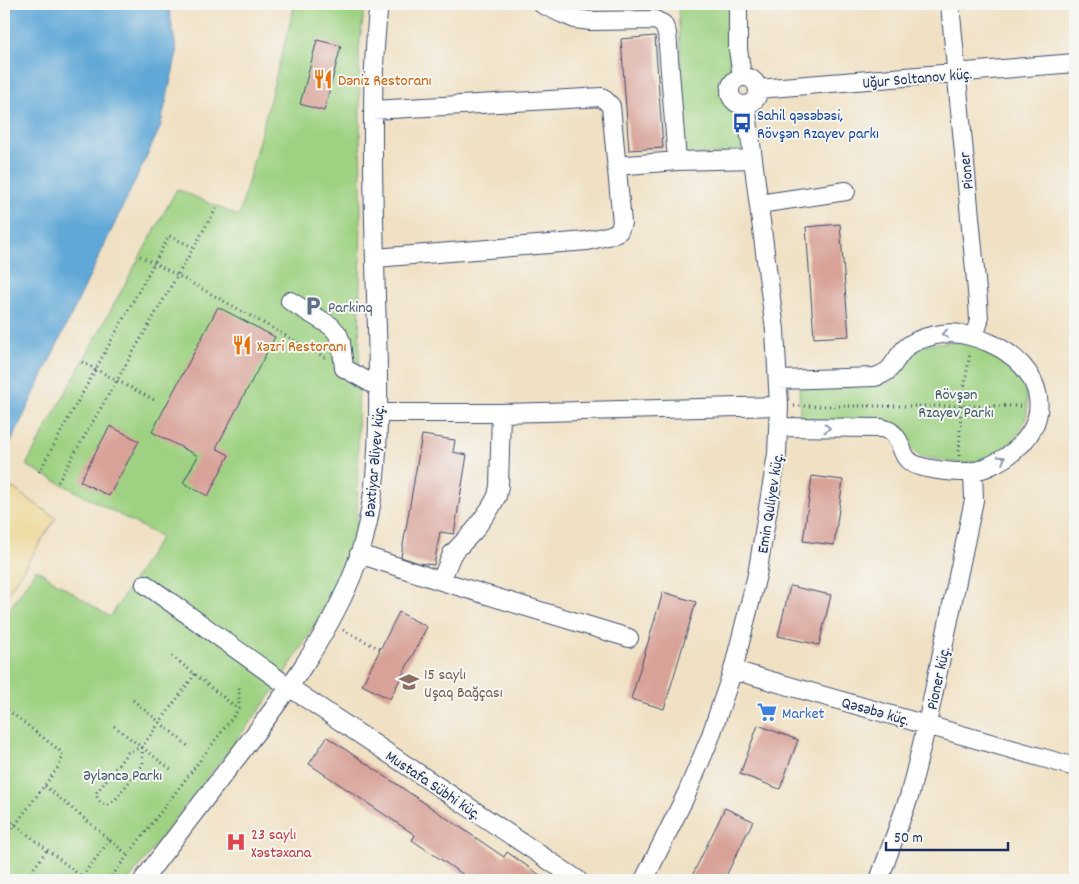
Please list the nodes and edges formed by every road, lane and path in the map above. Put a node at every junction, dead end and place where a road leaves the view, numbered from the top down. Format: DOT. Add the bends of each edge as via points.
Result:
graph roads {
  1 [pos="379,4"];
  2 [pos="542,4"];
  3 [pos="738,4"];
  4 [pos="950,4"];
  5 [pos="1075,63"];
  6 [pos="956,74"];
  7 [pos="742,77"];
  8 [pos="758,89"];
  9 [pos="746,105"];
  10 [pos="373,110"];
  11 [pos="754,159"];
  12 [pos="677,161"];
  13 [pos="616,166"];
  14 [pos="846,191"];
  15 [pos="759,204"];
  16 [pos="217,207"];
  17 [pos="193,248"];
  18 [pos="140,256"];
  19 [pos="375,258"];
  20 [pos="154,263"];
  21 [pos="178,275"];
  22 [pos="290,301"];
  23 [pos="972,340"];
  24 [pos="82,362"];
  25 [pos="344,368"];
  26 [pos="95,370"];
  27 [pos="779,380"];
  28 [pos="116,381"];
  29 [pos="378,386"];
  30 [pos="154,400"];
  31 [pos="779,406"];
  32 [pos="1029,406"];
  33 [pos="961,407"];
  34 [pos="378,412"];
  35 [pos="501,413"];
  36 [pos="779,428"];
  37 [pos="966,468"];
  38 [pos="39,472"];
  39 [pos="58,482"];
  40 [pos="359,554"];
  41 [pos="441,582"];
  42 [pos="145,584"];
  43 [pos="329,622"];
  44 [pos="629,638"];
  45 [pos="380,649"];
  46 [pos="172,656"];
  47 [pos="733,670"];
  48 [pos="195,674"];
  49 [pos="239,687"];
  50 [pos="289,687"];
  51 [pos="133,700"];
  52 [pos="4,707"];
  53 [pos="239,710"];
  54 [pos="160,723"];
  55 [pos="927,724"];
  56 [pos="114,726"];
  57 [pos="188,746"];
  58 [pos="142,747"];
  59 [pos="1075,767"];
  60 [pos="173,771"];
  61 [pos="44,786"];
  62 [pos="4,816"];
  63 [pos="15,825"];
  64 [pos="4,840"];
  65 [pos="110,840"];
  66 [pos="47,850"];
  67 [pos="128,855"];
  68 [pos="80,878"];
  69 [pos="25,880"];
  70 [pos="109,880"];
  71 [pos="142,880"];
  72 [pos="578,880"];
  73 [pos="644,880"];
  74 [pos="879,880"];
  1 -- 10 [label="street, Bəxtiyar Əliyev küç."];
  2 -- 12 [label="street" via="575,19 655,20 663,24 668,33"];
  3 -- 7 [label="street"];
  4 -- 6 [label="street, Pioner"];
  5 -- 6 [label="street, Uğur Soltanov küç."];
  6 -- 8 [label="street, Uğur Soltanov küç."];
  6 -- 23 [label="street, Pioner" via="978,302 979,320"];
  7 -- 8 [label="street" via="755,82"];
  7 -- 9 [label="street" via="735,79 729,93 732,100"];
  8 -- 9 [label="street" via="753,102"];
  9 -- 11 [label="street, Emin Quliyev küç."];
  10 -- 13 [label="street" via="602,97 611,106"];
  10 -- 19 [label="street, Bəxtiyar Əliyev küç."];
  11 -- 12 [label="street"];
  11 -- 15 [label="street, Emin Quliyev küç."];
  12 -- 13 [label="street"];
  13 -- 19 [label="street" via="622,223 619,231 611,235 587,241"];
  14 -- 15 [label="street"];
  15 -- 27 [label="street, Emin Quliyev küç."];
  16 -- 17 [label="path"];
  17 -- 20 [label="path" via="169,236"];
  17 -- 21 [label="path"];
  18 -- 20 [label="path"];
  19 -- 29 [label="street, Bəxtiyar Əliyev küç."];
  20 -- 21 [label="path"];
  20 -- 26 [label="path"];
  21 -- 25 [label="path"];
  21 -- 28 [label="path"];
  22 -- 25 [label="street" via="331,326 341,342"];
  23 -- 27 [label="street, one-way" via="956,333 926,338 902,351 886,374 875,377"];
  23 -- 33 [label="path"];
  37 -- 23 [label="street, one-way" via="986,468 1018,448 1037,420 1039,407 1037,390 1017,362 998,347"];
  24 -- 26 [label="path"];
  25 -- 29 [label="street"];
  26 -- 28 [label="path"];
  26 -- 38 [label="path"];
  27 -- 31 [label="street, Emin Quliyev küç."];
  28 -- 30 [label="path"];
  28 -- 39 [label="path"];
  29 -- 34 [label="street, Bəxtiyar Əliyev küç."];
  31 -- 33 [label="path"];
  31 -- 35 [label="street"];
  31 -- 36 [label="street, Emin Quliyev küç."];
  32 -- 33 [label="path"];
  33 -- 37 [label="path"];
  34 -- 35 [label="street"];
  34 -- 40 [label="street, Bəxtiyar Əliyev küç." via="373,490"];
  35 -- 41 [label="street" via="497,496 474,531 452,554"];
  36 -- 37 [label="street, one-way" via="881,428 897,439 902,454 909,462 958,472"];
  36 -- 47 [label="street, Emin Quliyev küç." via="757,575"];
  37 -- 55 [label="street, Pioner küç." via="974,500"];
  40 -- 41 [label="street"];
  40 -- 43 [label="street, Bəxtiyar Əliyev küç."];
  41 -- 44 [label="street"];
  42 -- 50 [label="street, Mustafa Sübhi küç."];
  43 -- 45 [label="path"];
  43 -- 50 [label="street, Bəxtiyar Əliyev küç."];
  46 -- 48 [label="path"];
  47 -- 55 [label="street, Qəsəbə küç."];
  47 -- 73 [label="street, Emin Quliyev küç." via="702,756"];
  48 -- 53 [label="path"];
  48 -- 54 [label="path"];
  49 -- 53 [label="path"];
  50 -- 71 [label="street, Bəxtiyar Əliyev küç."];
  50 -- 72 [label="street, Mustafa Sübhi küç."];
  51 -- 54 [label="path"];
  52 -- 61 [label="path" via="63,756"];
  53 -- 67 [label="path"];
  54 -- 57 [label="path"];
  54 -- 58 [label="path"];
  55 -- 59 [label="street, Qəsəbə küç."];
  55 -- 74 [label="street, Pioner küç." via="910,797"];
  56 -- 58 [label="path"];
  58 -- 58 [label="path" via="128,752 97,792 96,797 104,804 115,800 143,764"];
  58 -- 60 [label="path"];
  61 -- 63 [label="path"];
  61 -- 65 [label="path"];
  62 -- 63 [label="path"];
  63 -- 64 [label="path"];
  63 -- 66 [label="path"];
  65 -- 67 [label="path"];
  65 -- 68 [label="path"];
  66 -- 68 [label="path"];
  66 -- 69 [label="path"];
  67 -- 70 [label="path"];
}
